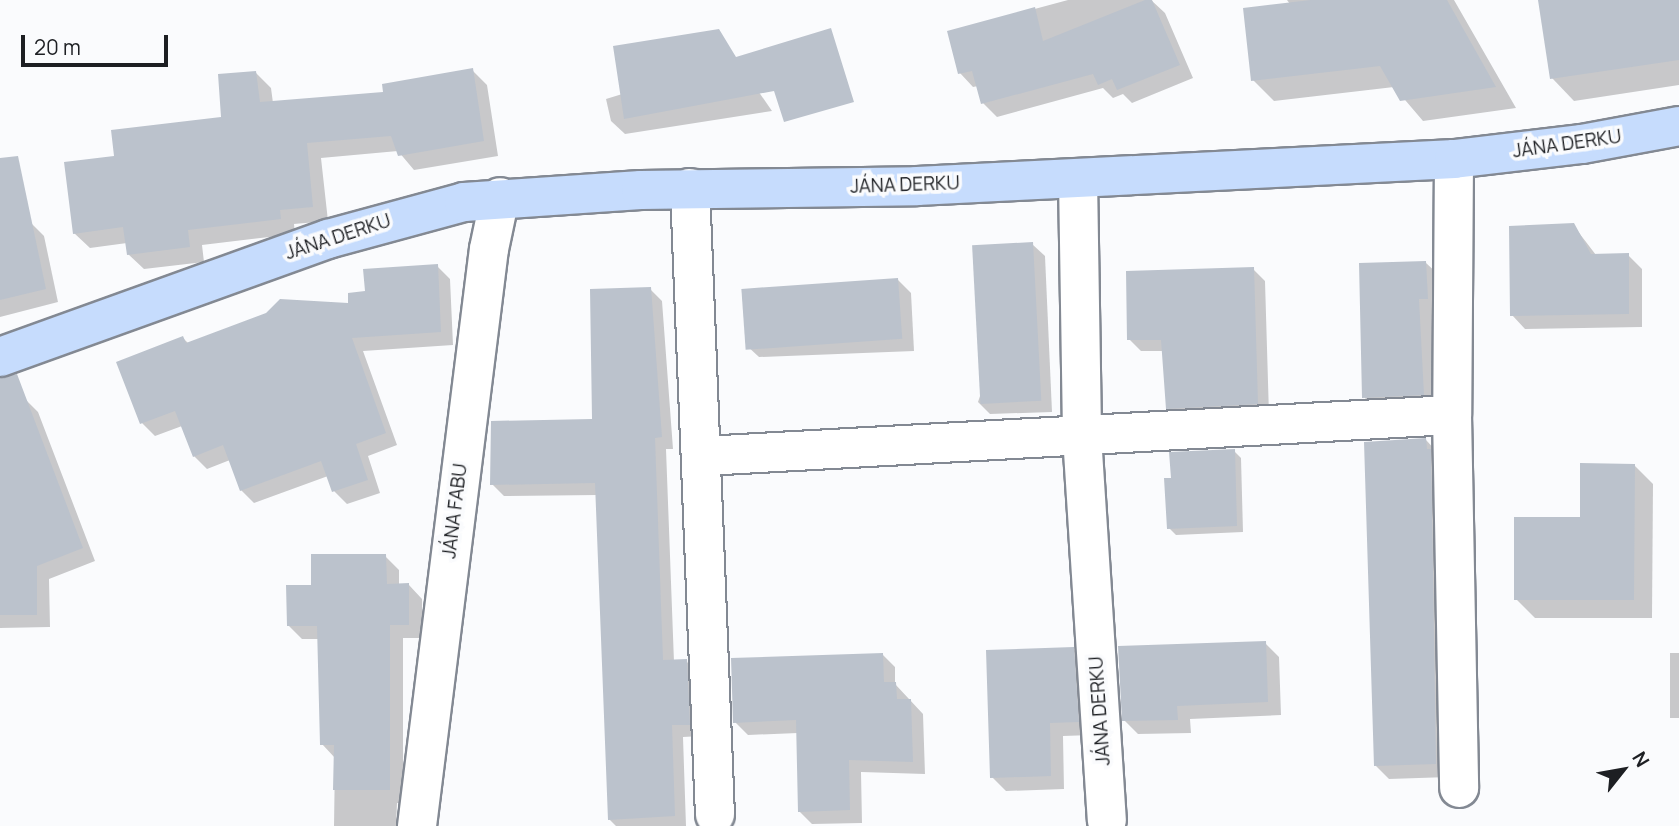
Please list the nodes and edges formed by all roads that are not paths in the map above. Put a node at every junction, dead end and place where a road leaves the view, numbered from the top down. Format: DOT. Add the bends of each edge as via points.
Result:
graph roads {
  1 [pos="1679,126"];
  2 [pos="1454,159"];
  3 [pos="1078,178"];
  4 [pos="690,188"];
  5 [pos="500,197"];
  6 [pos="0,357"];
  7 [pos="1452,415"];
  8 [pos="1082,436"];
  9 [pos="704,456"];
  10 [pos="1459,788"];
  11 [pos="715,815"];
  12 [pos="1107,820"];
  13 [pos="417,826"];
  1 -- 2 [label="street, JÁNA DERKU" via="1582,144"];
  2 -- 3 [label="street, JÁNA DERKU"];
  2 -- 7 [label="street"];
  3 -- 4 [label="street, JÁNA DERKU"];
  3 -- 8 [label="street, JÁNA DERKU"];
  4 -- 5 [label="street, JÁNA DERKU"];
  4 -- 9 [label="street"];
  5 -- 6 [label="street, JÁNA DERKU" via="406,215 328,239"];
  5 -- 13 [label="street, JÁNA FABU" via="489,249"];
  7 -- 8 [label="street"];
  7 -- 10 [label="street"];
  8 -- 9 [label="street"];
  8 -- 12 [label="street, JÁNA DERKU"];
  9 -- 11 [label="street"];
}
